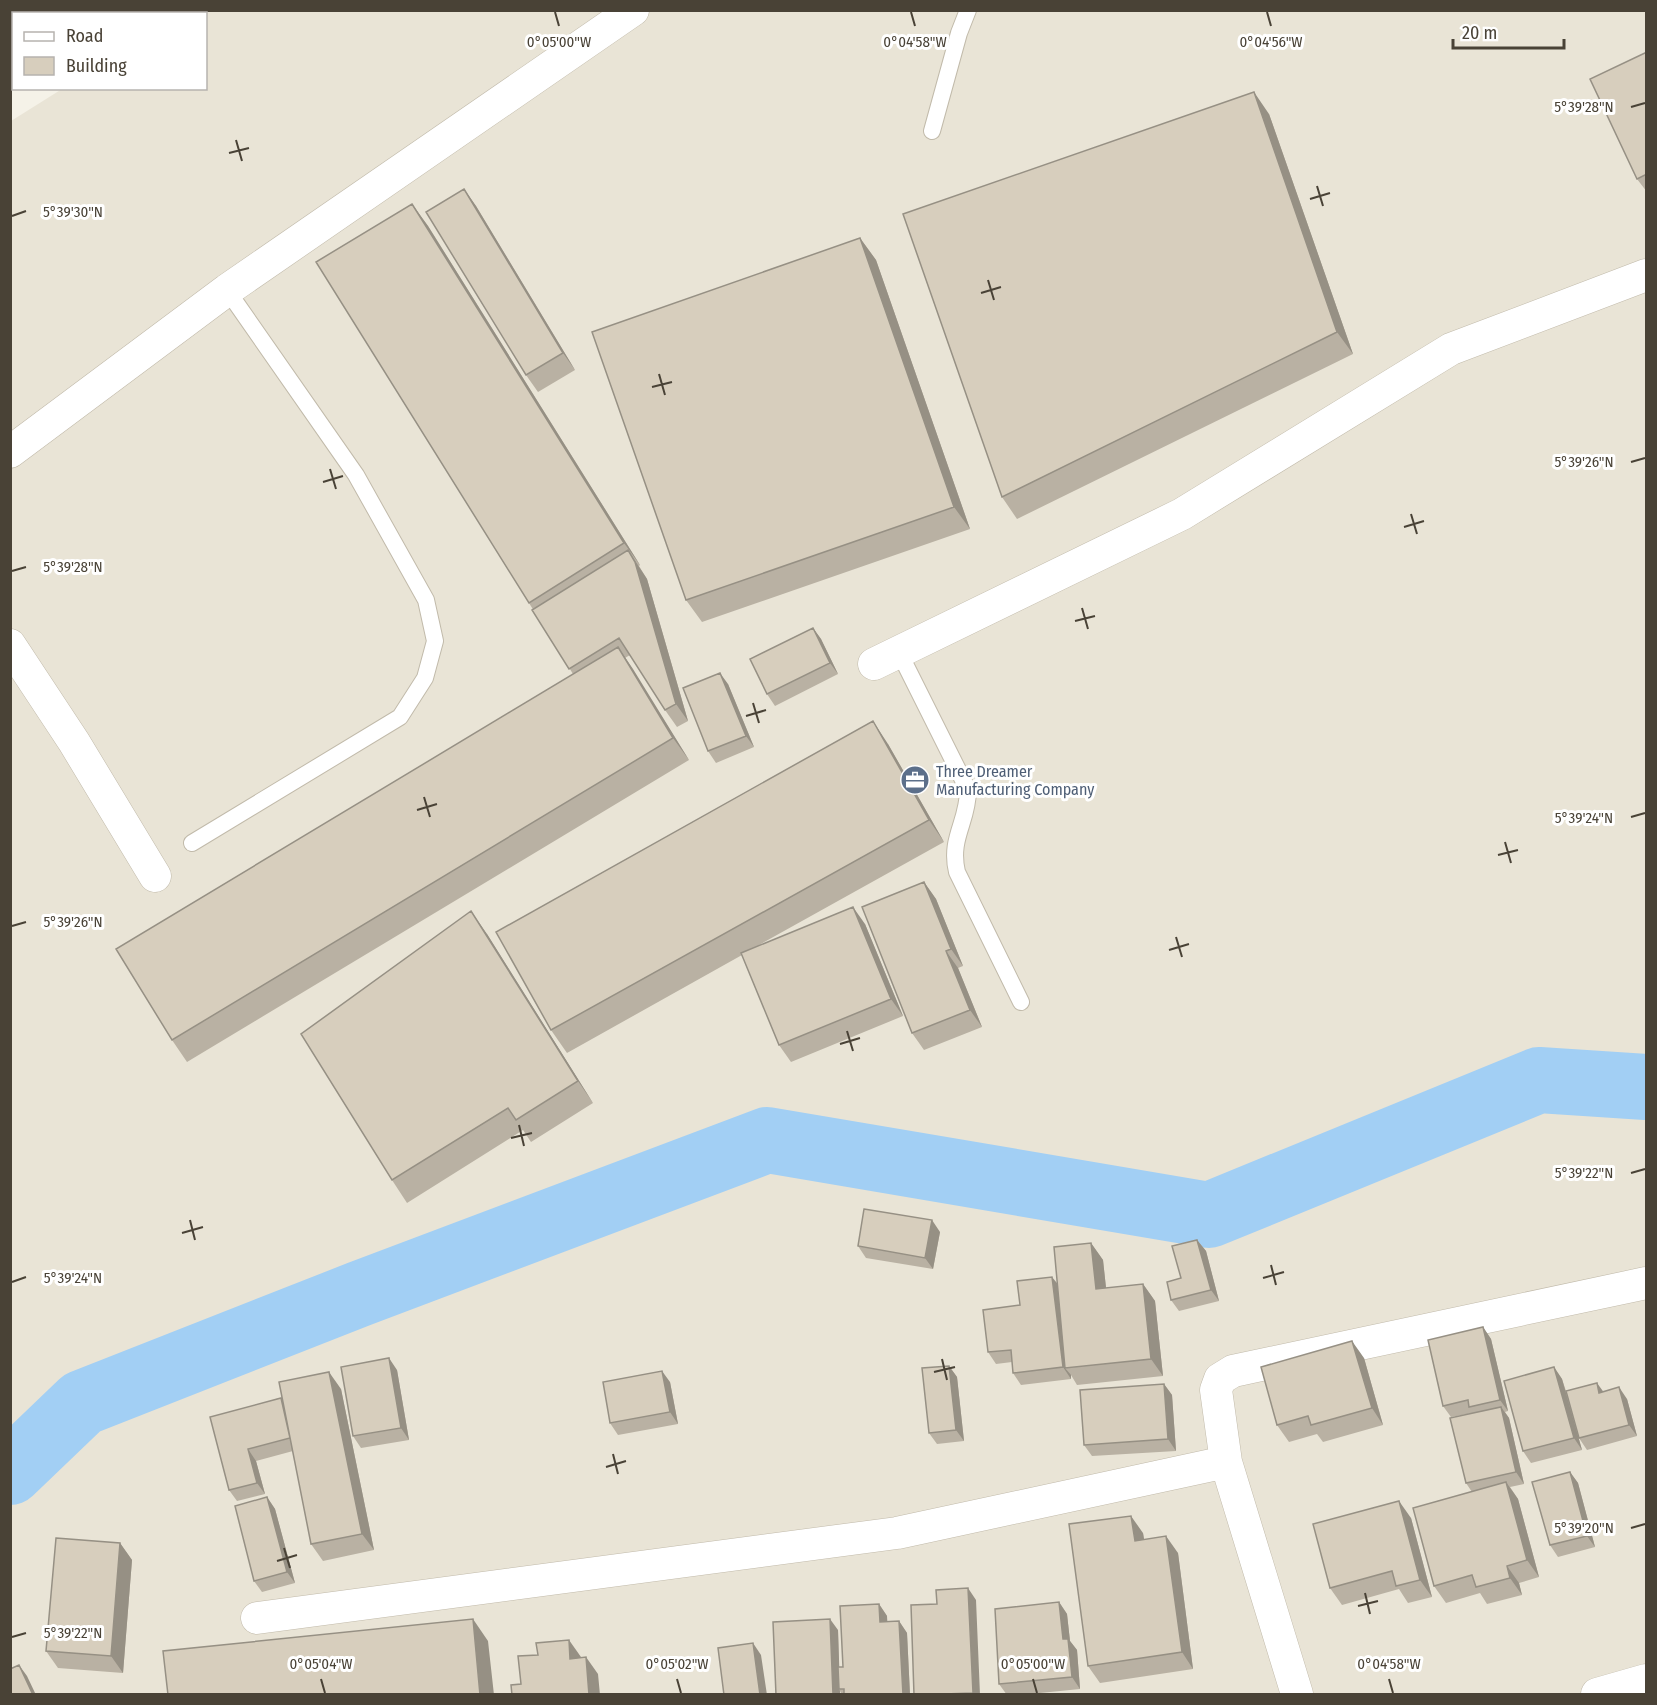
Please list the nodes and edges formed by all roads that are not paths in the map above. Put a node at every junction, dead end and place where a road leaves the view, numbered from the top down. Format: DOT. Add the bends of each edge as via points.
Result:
graph roads {
  1 [pos="633,10"];
  2 [pos="968,10"];
  3 [pos="932,131"];
  4 [pos="1647,275"];
  5 [pos="226,290"];
  6 [pos="10,452"];
  7 [pos="10,645"];
  8 [pos="887,658"];
  9 [pos="192,843"];
  10 [pos="155,876"];
  11 [pos="1021,1002"];
  12 [pos="1647,1283"];
  13 [pos="1226,1461"];
  14 [pos="257,1618"];
  15 [pos="1647,1680"];
  16 [pos="1297,1695"];
  17 [pos="1597,1695"];
  1 -- 5 [label="street"];
  2 -- 3 [label="lane"];
  4 -- 8 [label="street" via="1451,349 1182,514"];
  5 -- 6 [label="street"];
  5 -- 9 [label="lane" via="356,475 426,600 435,641 425,678 400,717"];
  7 -- 10 [label="street"];
  8 -- 11 [label="lane" via="968,790 967,810 953,856 957,872"];
  12 -- 13 [label="street" via="1233,1371 1220,1379 1216,1390"];
  13 -- 14 [label="street" via="897,1533"];
  13 -- 16 [label="street"];
  15 -- 17 [label="street"];
}
